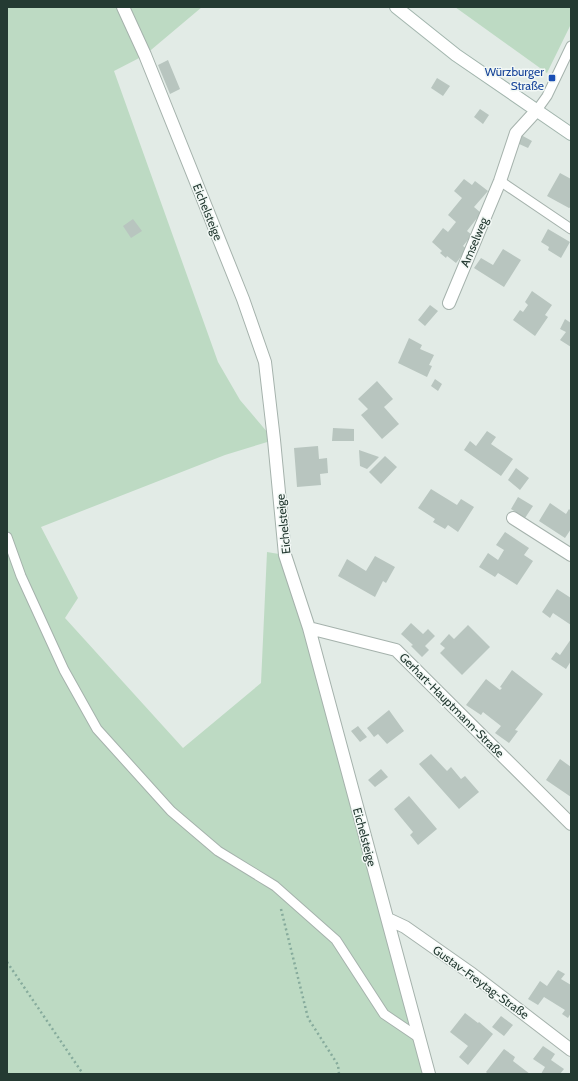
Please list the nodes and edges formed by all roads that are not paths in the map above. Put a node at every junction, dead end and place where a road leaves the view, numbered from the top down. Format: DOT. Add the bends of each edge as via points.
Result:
graph roads {
  1 [pos="124,7"];
  2 [pos="396,7"];
  3 [pos="571,46"];
  4 [pos="537,110"];
  5 [pos="571,134"];
  6 [pos="500,181"];
  7 [pos="571,229"];
  8 [pos="449,303"];
  9 [pos="513,518"];
  10 [pos="7,537"];
  11 [pos="571,555"];
  12 [pos="309,628"];
  13 [pos="571,824"];
  14 [pos="388,919"];
  15 [pos="418,1037"];
  16 [pos="571,1050"];
  17 [pos="430,1074"];
  1 -- 12 [label="street, Eichelsteige" via="243,299 265,362 285,554"];
  2 -- 4 [label="street" via="456,55"];
  3 -- 4 [label="lane" via="547,96"];
  4 -- 5 [label="street"];
  4 -- 6 [label="street, Amselweg" via="516,133"];
  6 -- 7 [label="lane"];
  6 -- 8 [label="street, Amselweg"];
  9 -- 11 [label="street"];
  10 -- 15 [label="lane" via="21,576 64,670 97,729 171,811 218,851 275,886 336,940 384,1014"];
  12 -- 13 [label="street, Gerhart-Hauptmann-Straße" via="396,650"];
  12 -- 14 [label="street, Eichelsteige"];
  14 -- 15 [label="street, Eichelsteige"];
  14 -- 16 [label="street, Gustav-Freytag-Straße" via="405,926"];
  15 -- 17 [label="street, Eichelsteige"];
}
